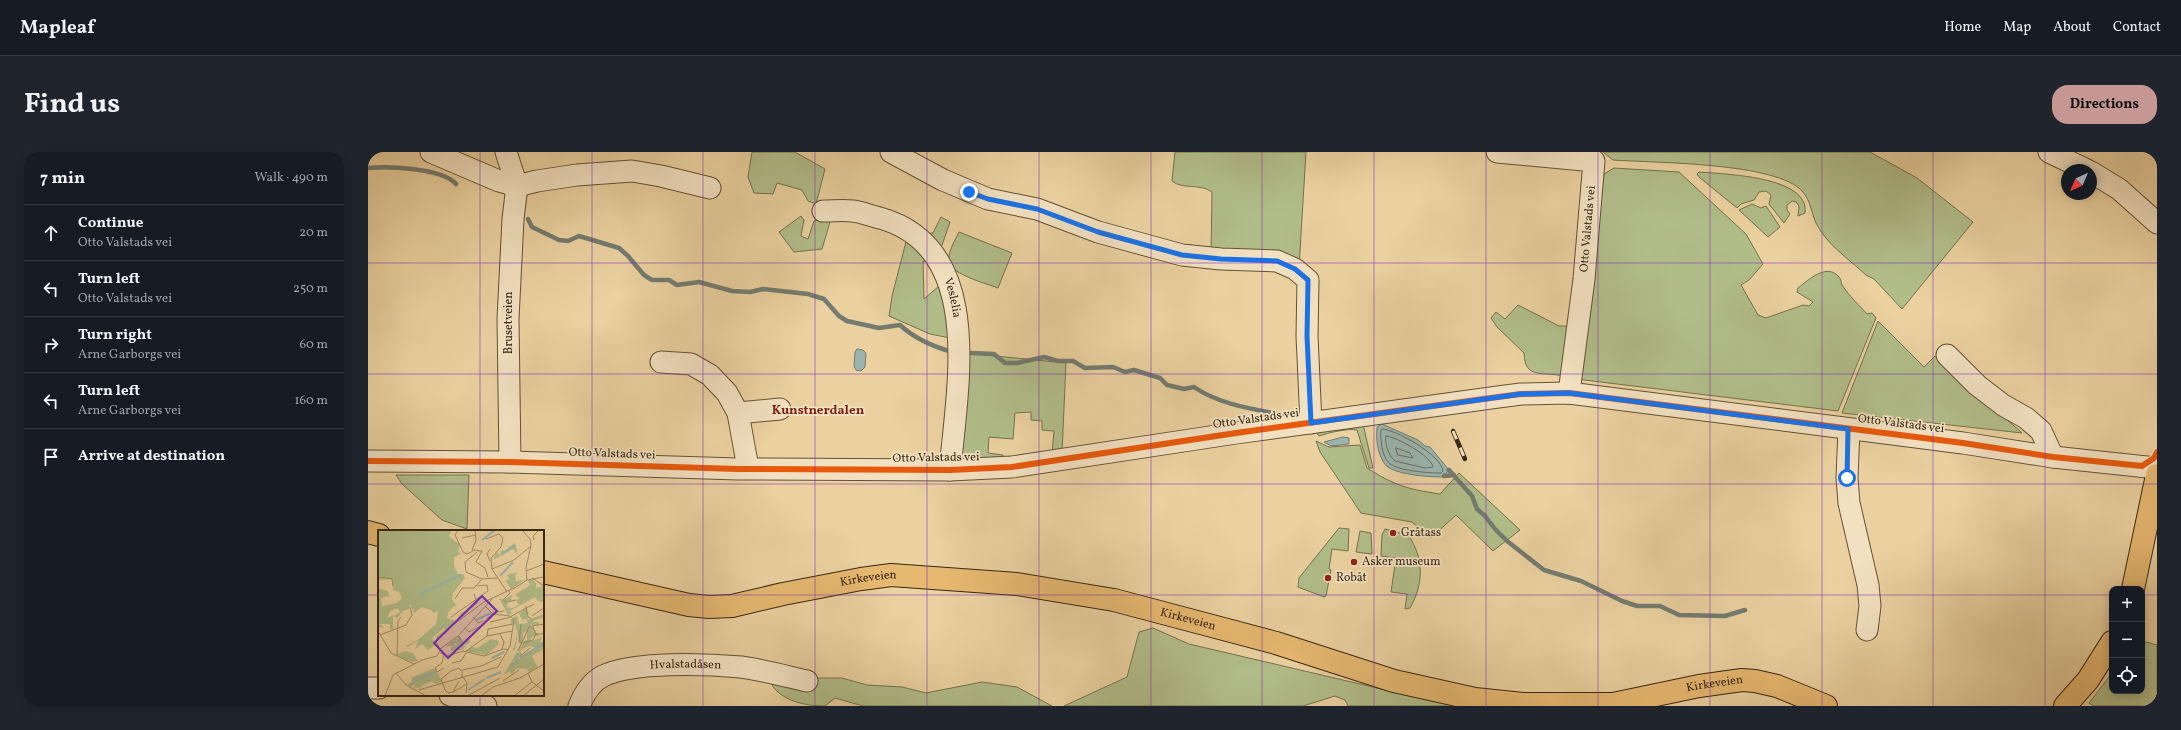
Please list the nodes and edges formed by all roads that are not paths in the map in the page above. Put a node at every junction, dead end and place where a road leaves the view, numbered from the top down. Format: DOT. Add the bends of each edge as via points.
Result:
graph roads {
  1 [pos="431,152"];
  2 [pos="506,152"];
  3 [pos="891,152"];
  4 [pos="1497,152"];
  5 [pos="2049,152"];
  6 [pos="2074,164"];
  7 [pos="2097,176"];
  8 [pos="517,186"];
  9 [pos="710,188"];
  10 [pos="823,211"];
  11 [pos="2157,223"];
  12 [pos="1947,355"];
  13 [pos="661,362"];
  14 [pos="1569,393"];
  15 [pos="780,410"];
  16 [pos="738,413"];
  17 [pos="1311,423"];
  18 [pos="1848,429"];
  19 [pos="2053,457"];
  20 [pos="368,461"];
  21 [pos="510,462"];
  22 [pos="748,468"];
  23 [pos="2157,468"];
  24 [pos="950,470"];
  25 [pos="2157,475"];
  26 [pos="368,532"];
  27 [pos="378,535"];
  28 [pos="544,572"];
  29 [pos="2134,586"];
  30 [pos="1867,630"];
  31 [pos="2109,647"];
  32 [pos="807,681"];
  33 [pos="453,696"];
  34 [pos="486,706"];
  35 [pos="579,706"];
  36 [pos="1826,706"];
  37 [pos="2065,706"];
  1 -- 8 [label="street"];
  2 -- 8 [label="street, Brusetveien"];
  3 -- 17 [label="street" via="969,192 988,199 1037,209 1098,232 1182,255 1277,261 1295,269 1308,280 1307,336"];
  4 -- 14 [label="street, Otto Valstads vei" via="1594,161 1584,279"];
  5 -- 6 [label="street"];
  7 -- 11 [label="street" via="2119,189"];
  8 -- 9 [label="street" via="537,180 632,171"];
  8 -- 21 [label="street, Brusetveien" via="508,318"];
  10 -- 24 [label="street, Veslelia" via="855,211 895,223 920,238 940,262 951,290 958,324 959,358"];
  12 -- 19 [label="street" via="1977,385 2041,431"];
  13 -- 16 [label="street" via="690,364 710,375 727,393"];
  14 -- 17 [label="street, Otto Valstads vei" via="1521,394"];
  14 -- 18 [label="street, Otto Valstads vei"];
  15 -- 16 [label="street"];
  16 -- 22 [label="street"];
  17 -- 24 [label="street, Otto Valstads vei" via="1012,467"];
  18 -- 19 [label="street, Otto Valstads vei"];
  18 -- 30 [label="street, Otto Valstads vei" via="1849,497 1868,585 1870,606"];
  19 -- 23 [label="street, Otto Valstads vei"];
  20 -- 21 [label="street, Otto Valstads vei"];
  21 -- 22 [label="street, Otto Valstads vei"];
  22 -- 24 [label="street, Otto Valstads vei"];
  25 -- 29 [label="main road"];
  26 -- 27 [label="main road"];
  28 -- 36 [label="main road, Kirkeveien" via="689,605 709,607 732,606 882,576 1017,584 1114,600 1276,643 1394,681 1475,699 1524,704 1613,704 1742,680 1777,686"];
  31 -- 37 [label="main road" via="2088,680"];
  32 -- 35 [label="street, Hvalstadåsen" via="742,668 624,668 602,677 591,685"];
  33 -- 34 [label="street"];
}
